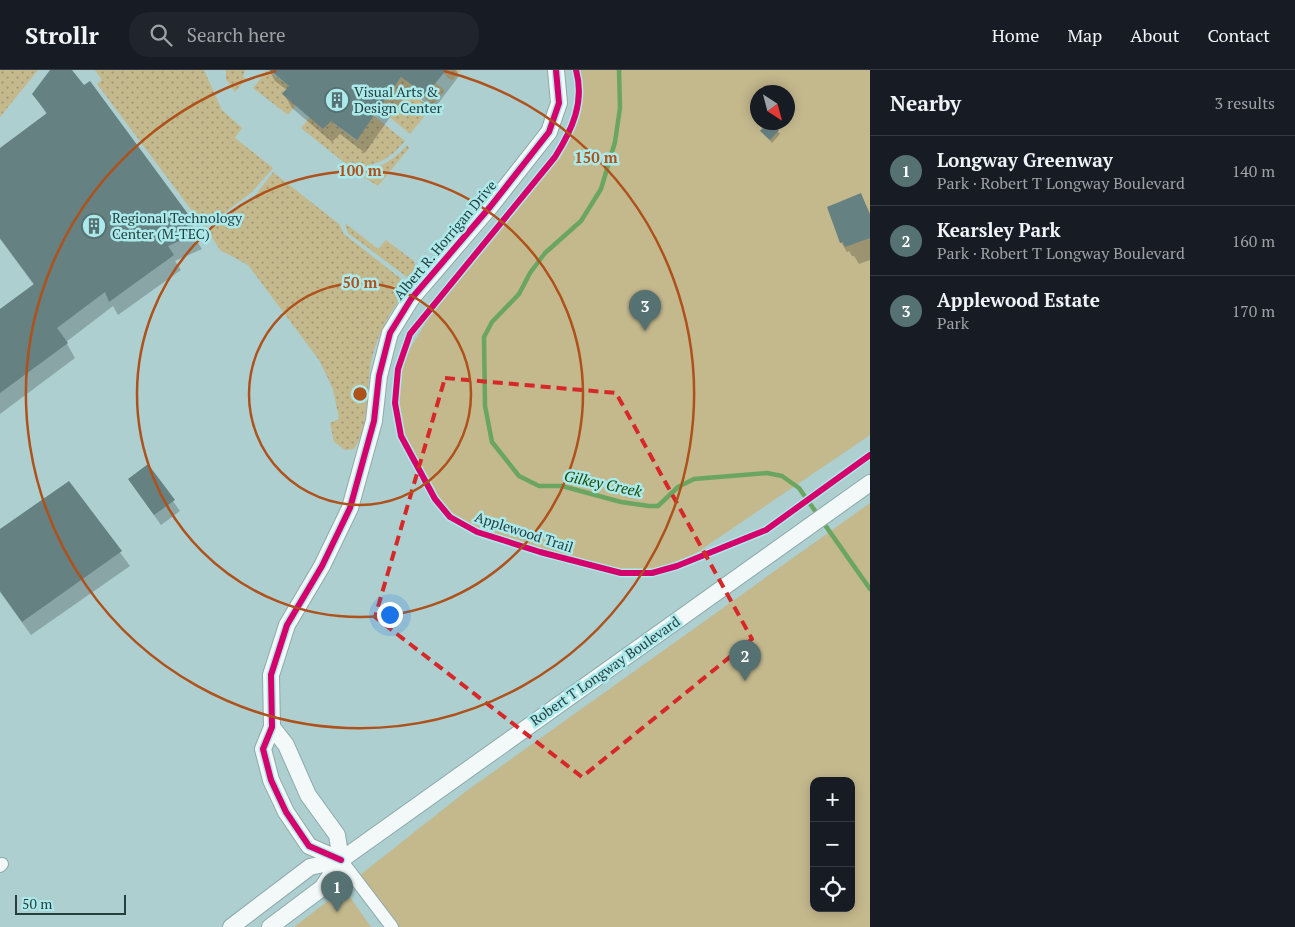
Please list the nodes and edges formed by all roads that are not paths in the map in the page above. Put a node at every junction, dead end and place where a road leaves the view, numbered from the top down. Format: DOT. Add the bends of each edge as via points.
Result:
graph roads {
  1 [pos="556,70"];
  2 [pos="870,483"];
  3 [pos="272,727"];
  4 [pos="341,860"];
  5 [pos="231,927"];
  6 [pos="270,927"];
  7 [pos="392,927"];
  1 -- 3 [label="street, Albert R. Horrigan Drive" via="558,104 549,132 411,299 390,333 379,376 374,421 350,508 322,566 287,625 276,658 270,682"];
  2 -- 4 [label="street, Robert T Longway Boulevard"];
  3 -- 4 [label="street" via="286,745 308,795 337,835"];
  3 -- 4 [label="street, Albert R. Horrigan Drive" via="262,749 276,794 310,846"];
  4 -- 5 [label="street, Robert T Longway Boulevard" via="310,867"];
  4 -- 6 [label="street, Robert T Longway Boulevard" via="322,888"];
  4 -- 7 [label="street"];
}
